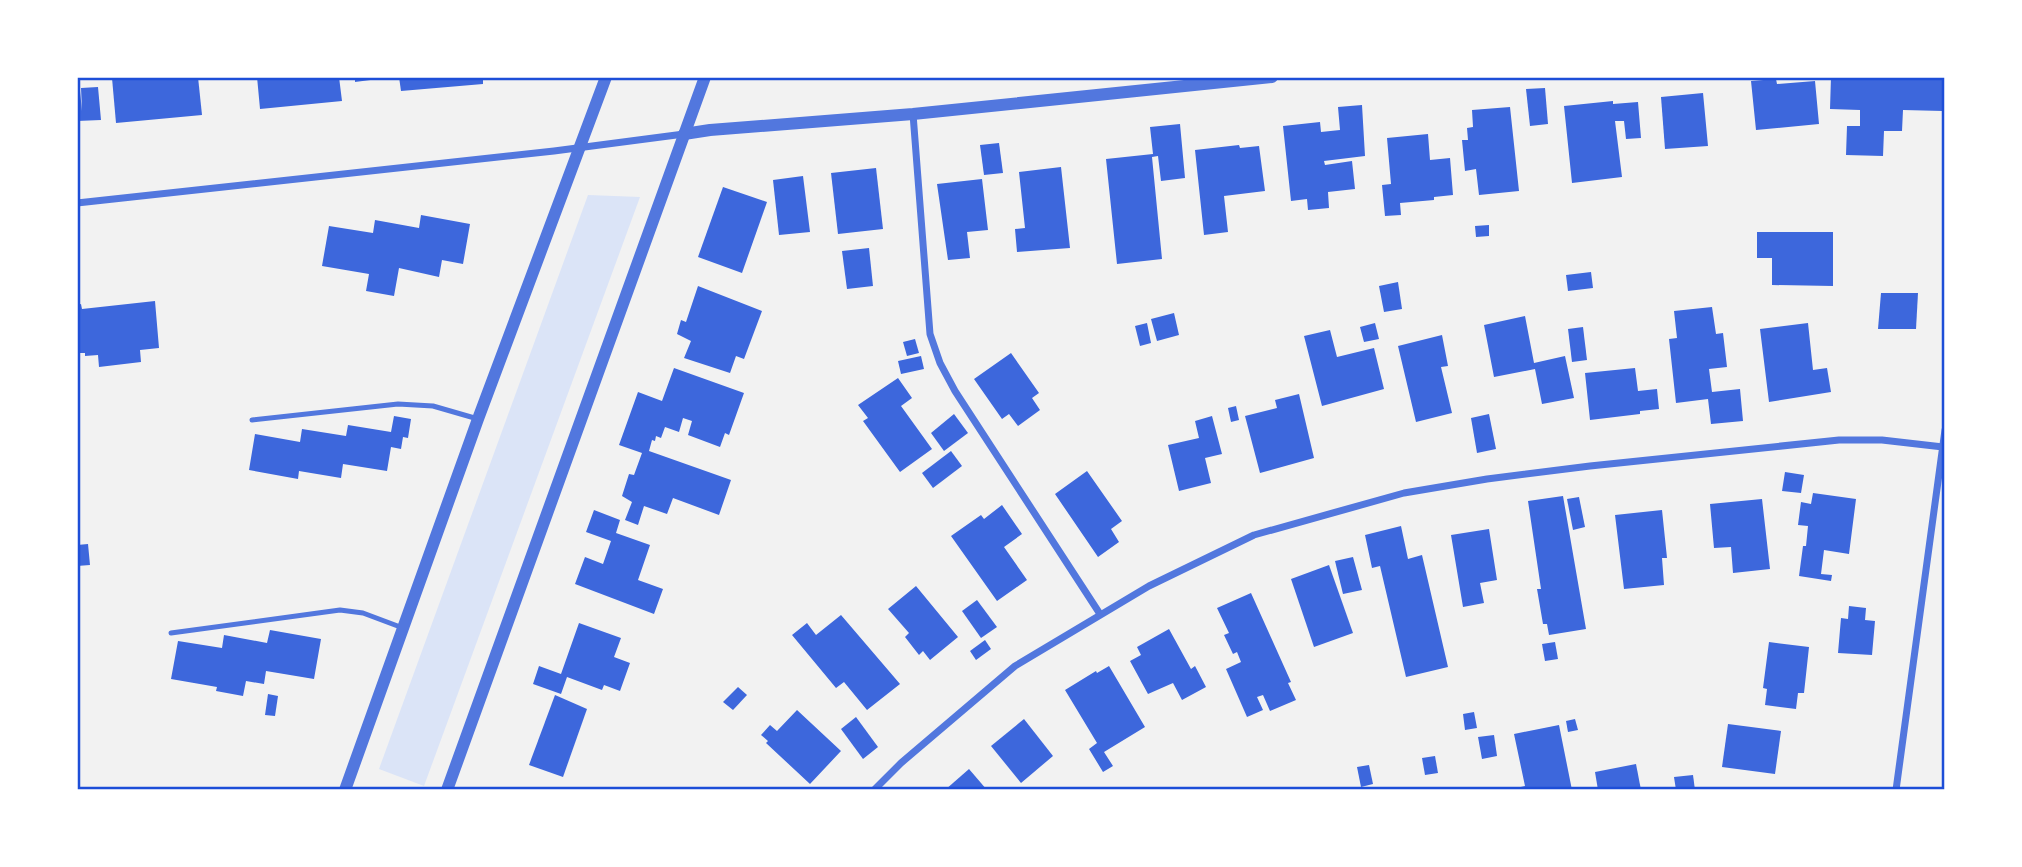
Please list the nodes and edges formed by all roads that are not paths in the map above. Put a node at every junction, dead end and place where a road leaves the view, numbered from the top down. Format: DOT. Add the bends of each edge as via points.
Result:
graph roads {
  1 [pos="606,77"];
  2 [pos="705,77"];
  3 [pos="1272,77"];
  4 [pos="913,114"];
  5 [pos="684,134"];
  6 [pos="578,148"];
  7 [pos="77,203"];
  8 [pos="252,419"];
  9 [pos="478,419"];
  10 [pos="1945,430"];
  11 [pos="1943,447"];
  12 [pos="1100,614"];
  13 [pos="403,628"];
  14 [pos="171,634"];
  15 [pos="345,790"];
  16 [pos="447,790"];
  17 [pos="874,790"];
  18 [pos="1896,790"];
  1 -- 6 [label="street"];
  2 -- 5 [label="street"];
  3 -- 4 [label="street"];
  4 -- 5 [label="street"];
  4 -- 12 [label="street" via="930,334 940,363"];
  5 -- 6 [label="street"];
  5 -- 16 [label="street"];
  6 -- 7 [label="street"];
  6 -- 9 [label="street"];
  8 -- 9 [label="lane" via="398,404 433,406"];
  9 -- 13 [label="street"];
  10 -- 11 [label="street"];
  11 -- 12 [label="street" via="1839,440 1590,466 1404,493 1254,535"];
  11 -- 18 [label="street"];
  12 -- 17 [label="street" via="1015,667"];
  13 -- 14 [label="lane" via="340,610"];
  13 -- 15 [label="street"];
}
